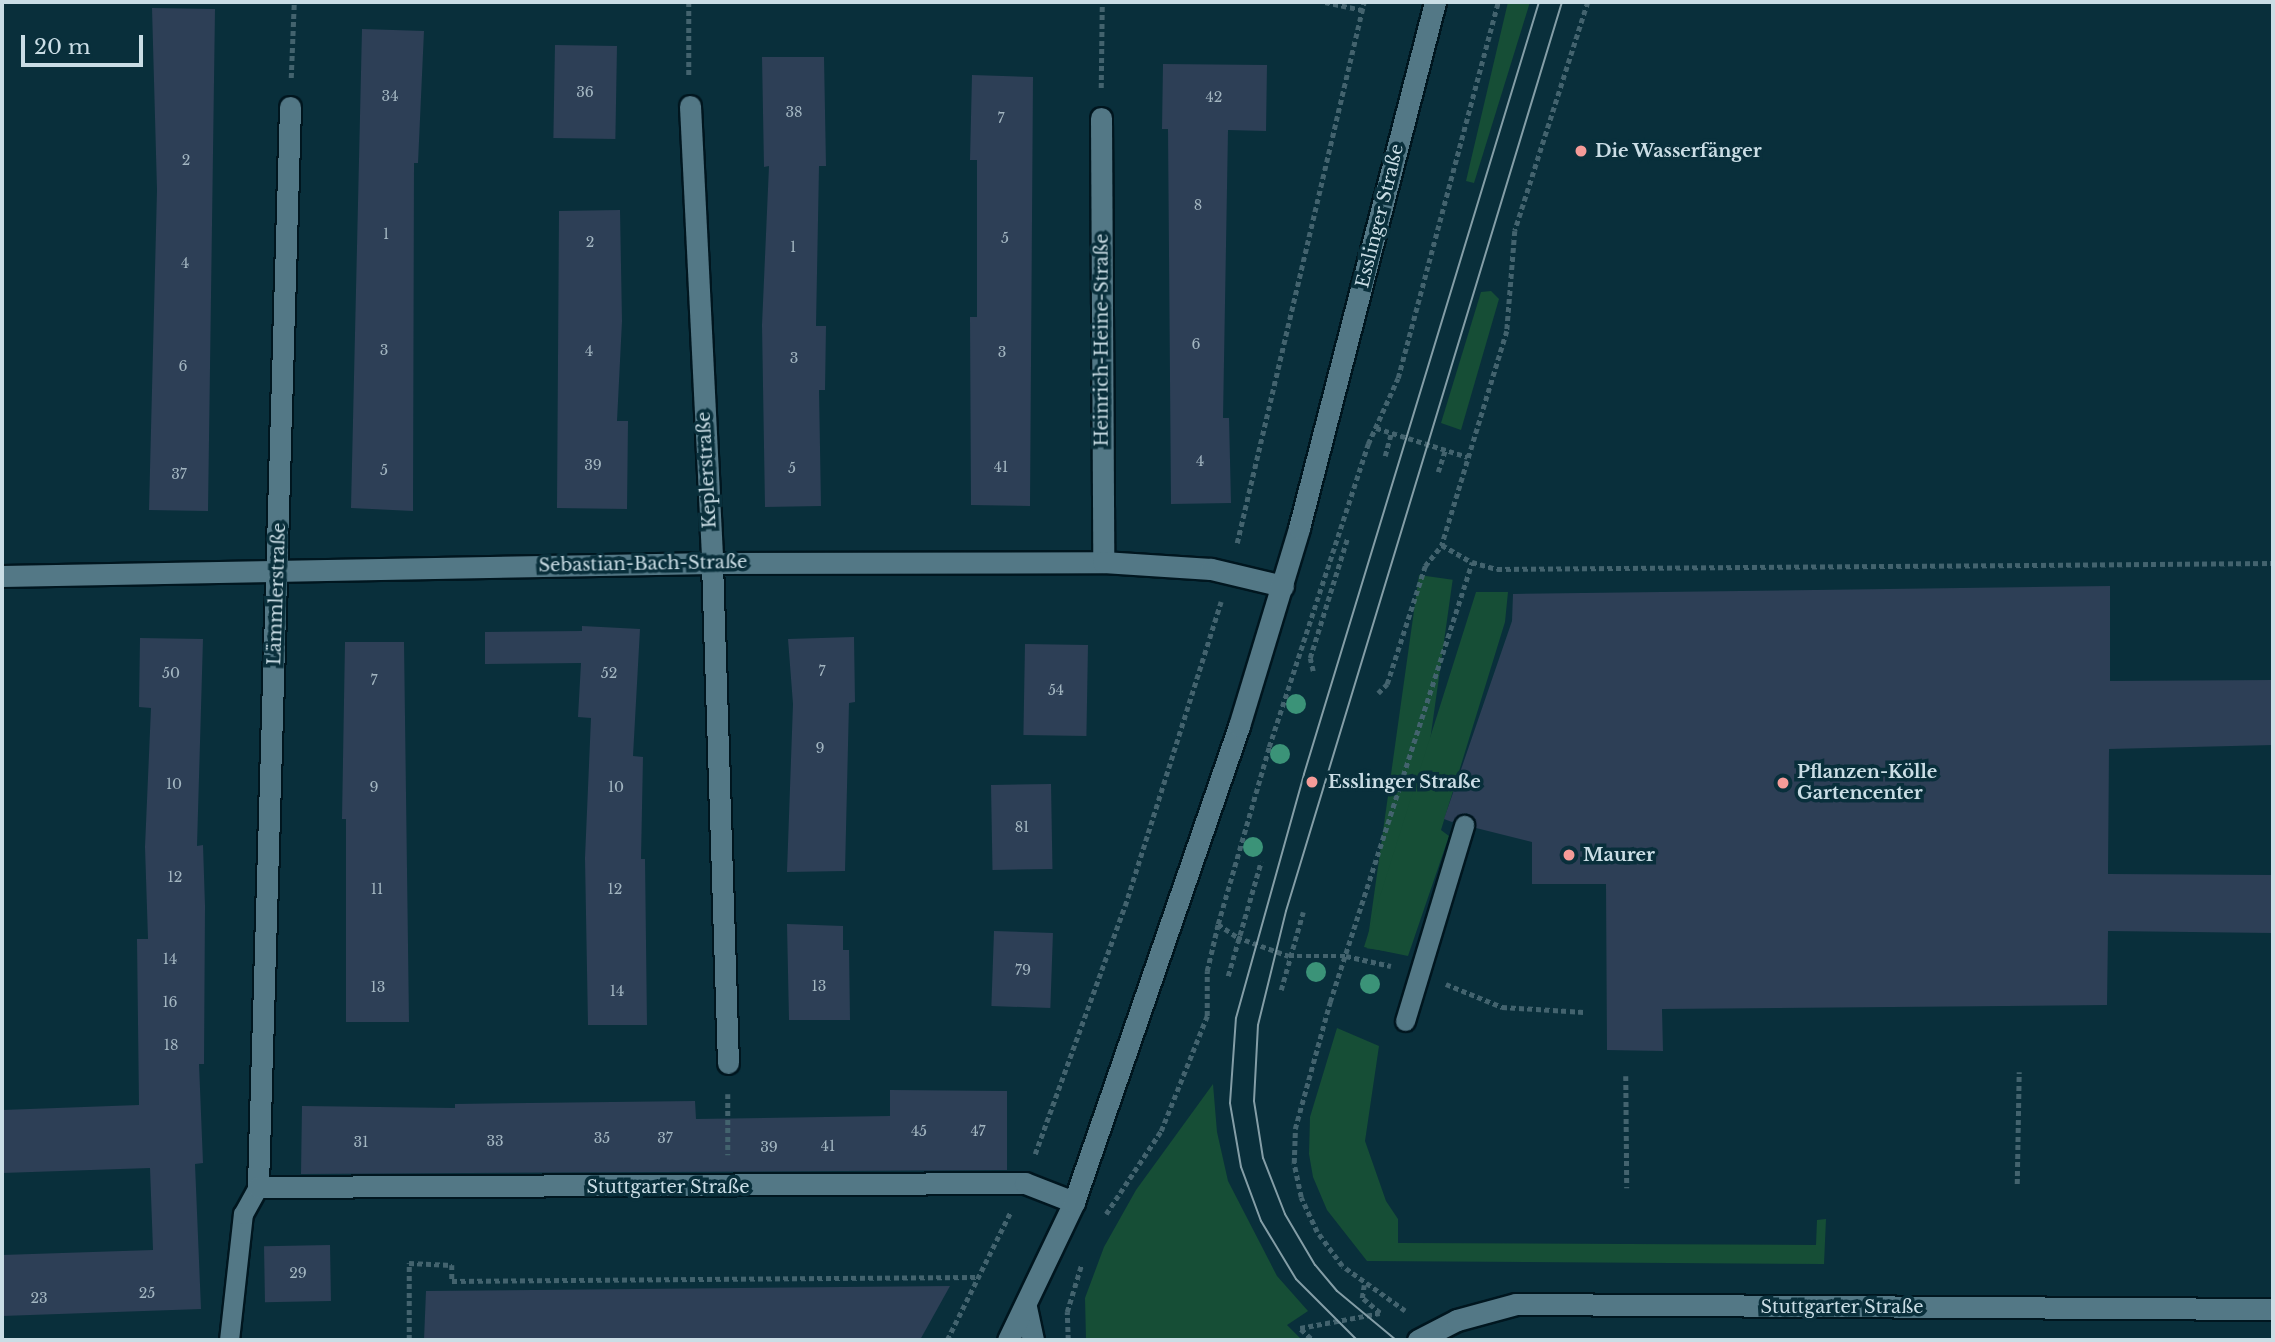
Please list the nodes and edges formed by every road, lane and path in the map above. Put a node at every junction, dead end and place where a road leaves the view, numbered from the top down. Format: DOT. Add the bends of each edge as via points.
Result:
graph roads {
  1 [pos="294,2"];
  2 [pos="689,2"];
  3 [pos="1102,2"];
  4 [pos="1325,2"];
  5 [pos="1364,2"];
  6 [pos="1435,2"];
  7 [pos="1498,2"];
  8 [pos="1588,2"];
  9 [pos="1363,10"];
  10 [pos="690,106"];
  11 [pos="290,107"];
  12 [pos="1101,118"];
  13 [pos="1375,428"];
  14 [pos="1391,433"];
  15 [pos="1445,450"];
  16 [pos="1385,456"];
  17 [pos="1468,457"];
  18 [pos="1438,472"];
  19 [pos="1347,539"];
  20 [pos="1442,545"];
  21 [pos="1103,562"];
  22 [pos="1472,562"];
  23 [pos="712,563"];
  24 [pos="2273,563"];
  25 [pos="278,569"];
  26 [pos="1230,572"];
  27 [pos="2,576"];
  28 [pos="1283,586"];
  29 [pos="1312,671"];
  30 [pos="1378,693"];
  31 [pos="1464,825"];
  32 [pos="1261,862"];
  33 [pos="1303,912"];
  34 [pos="1217,924"];
  35 [pos="1237,937"];
  36 [pos="1289,956"];
  37 [pos="1228,976"];
  38 [pos="1281,990"];
  39 [pos="1405,1021"];
  40 [pos="728,1063"];
  41 [pos="2019,1072"];
  42 [pos="1626,1076"];
  43 [pos="1025,1182"];
  44 [pos="2017,1184"];
  45 [pos="258,1187"];
  46 [pos="729,1187"];
  47 [pos="1627,1188"];
  48 [pos="1074,1202"];
  49 [pos="1104,1219"];
  50 [pos="1083,1262"];
  51 [pos="978,1277"];
  52 [pos="1364,1285"];
  53 [pos="1026,1307"];
  54 [pos="2273,1309"];
  55 [pos="1415,1317"];
  56 [pos="229,1340"];
  57 [pos="410,1340"];
  58 [pos="947,1340"];
  59 [pos="1008,1340"];
  60 [pos="1033,1340"];
  61 [pos="1069,1340"];
  62 [pos="1313,1340"];
  63 [pos="1418,1340"];
  1 -- 11 [label="path"];
  2 -- 10 [label="path"];
  3 -- 12 [label="path"];
  4 -- 9 [label="path"];
  5 -- 9 [label="path"];
  6 -- 28 [label="street, Esslinger Straße"];
  7 -- 13 [label="path" via="1398,378"];
  8 -- 17 [label="path" via="1515,231 1507,331"];
  9 -- 26 [label="path"];
  10 -- 23 [label="street, Keplerstraße"];
  11 -- 25 [label="street, Lämmlerstraße"];
  12 -- 21 [label="street, Heinrich-Heine-Straße"];
  13 -- 14 [label="path"];
  13 -- 34 [label="path" via="1269,747"];
  14 -- 15 [label="path"];
  14 -- 16 [label="path"];
  15 -- 17 [label="path"];
  15 -- 18 [label="path"];
  17 -- 20 [label="path"];
  19 -- 29 [label="path" via="1310,658"];
  20 -- 22 [label="path"];
  20 -- 30 [label="path" via="1425,566 1387,684"];
  21 -- 23 [label="street, Sebastian-Bach-Straße"];
  21 -- 26 [label="street, Sebastian-Bach-Straße"];
  22 -- 24 [label="path" via="1497,569"];
  22 -- 52 [label="path" via="1329,1002 1295,1129 1294,1163 1301,1197 1323,1241"];
  23 -- 25 [label="street, Sebastian-Bach-Straße"];
  23 -- 40 [label="street, Keplerstraße"];
  25 -- 27 [label="street, Sebastian-Bach-Straße"];
  25 -- 45 [label="street, Lämmlerstraße"];
  26 -- 28 [label="street, Sebastian-Bach-Straße"];
  26 -- 43 [label="path" via="1125,906"];
  28 -- 48 [label="street, Esslinger Straße" via="1152,983"];
  31 -- 39 [label="lane"];
  32 -- 35 [label="path"];
  33 -- 36 [label="path"];
  34 -- 35 [label="path"];
  34 -- 49 [label="path" via="1207,971 1207,1016 1161,1131"];
  35 -- 36 [label="path"];
  35 -- 37 [label="path"];
  36 -- 38 [label="path"];
  40 -- 46 [label="path"];
  41 -- 44 [label="path"];
  42 -- 47 [label="path"];
  43 -- 46 [label="street, Stuttgarter Straße"];
  43 -- 48 [label="street, Stuttgarter Straße"];
  43 -- 51 [label="path"];
  45 -- 46 [label="street, Stuttgarter Straße"];
  45 -- 56 [label="lane" via="243,1214"];
  48 -- 53 [label="street, Esslinger Straße"];
  50 -- 61 [label="path" via="1067,1312"];
  51 -- 57 [label="path" via="452,1281 452,1265 410,1264"];
  51 -- 58 [label="path"];
  52 -- 55 [label="path"];
  52 -- 62 [label="path" via="1362,1298 1380,1313 1300,1328"];
  53 -- 59 [label="street, Esslinger Straße"];
  53 -- 60 [label="street"];
  54 -- 63 [label="street, Stuttgarter Straße" via="1516,1304 1457,1320"];
}
